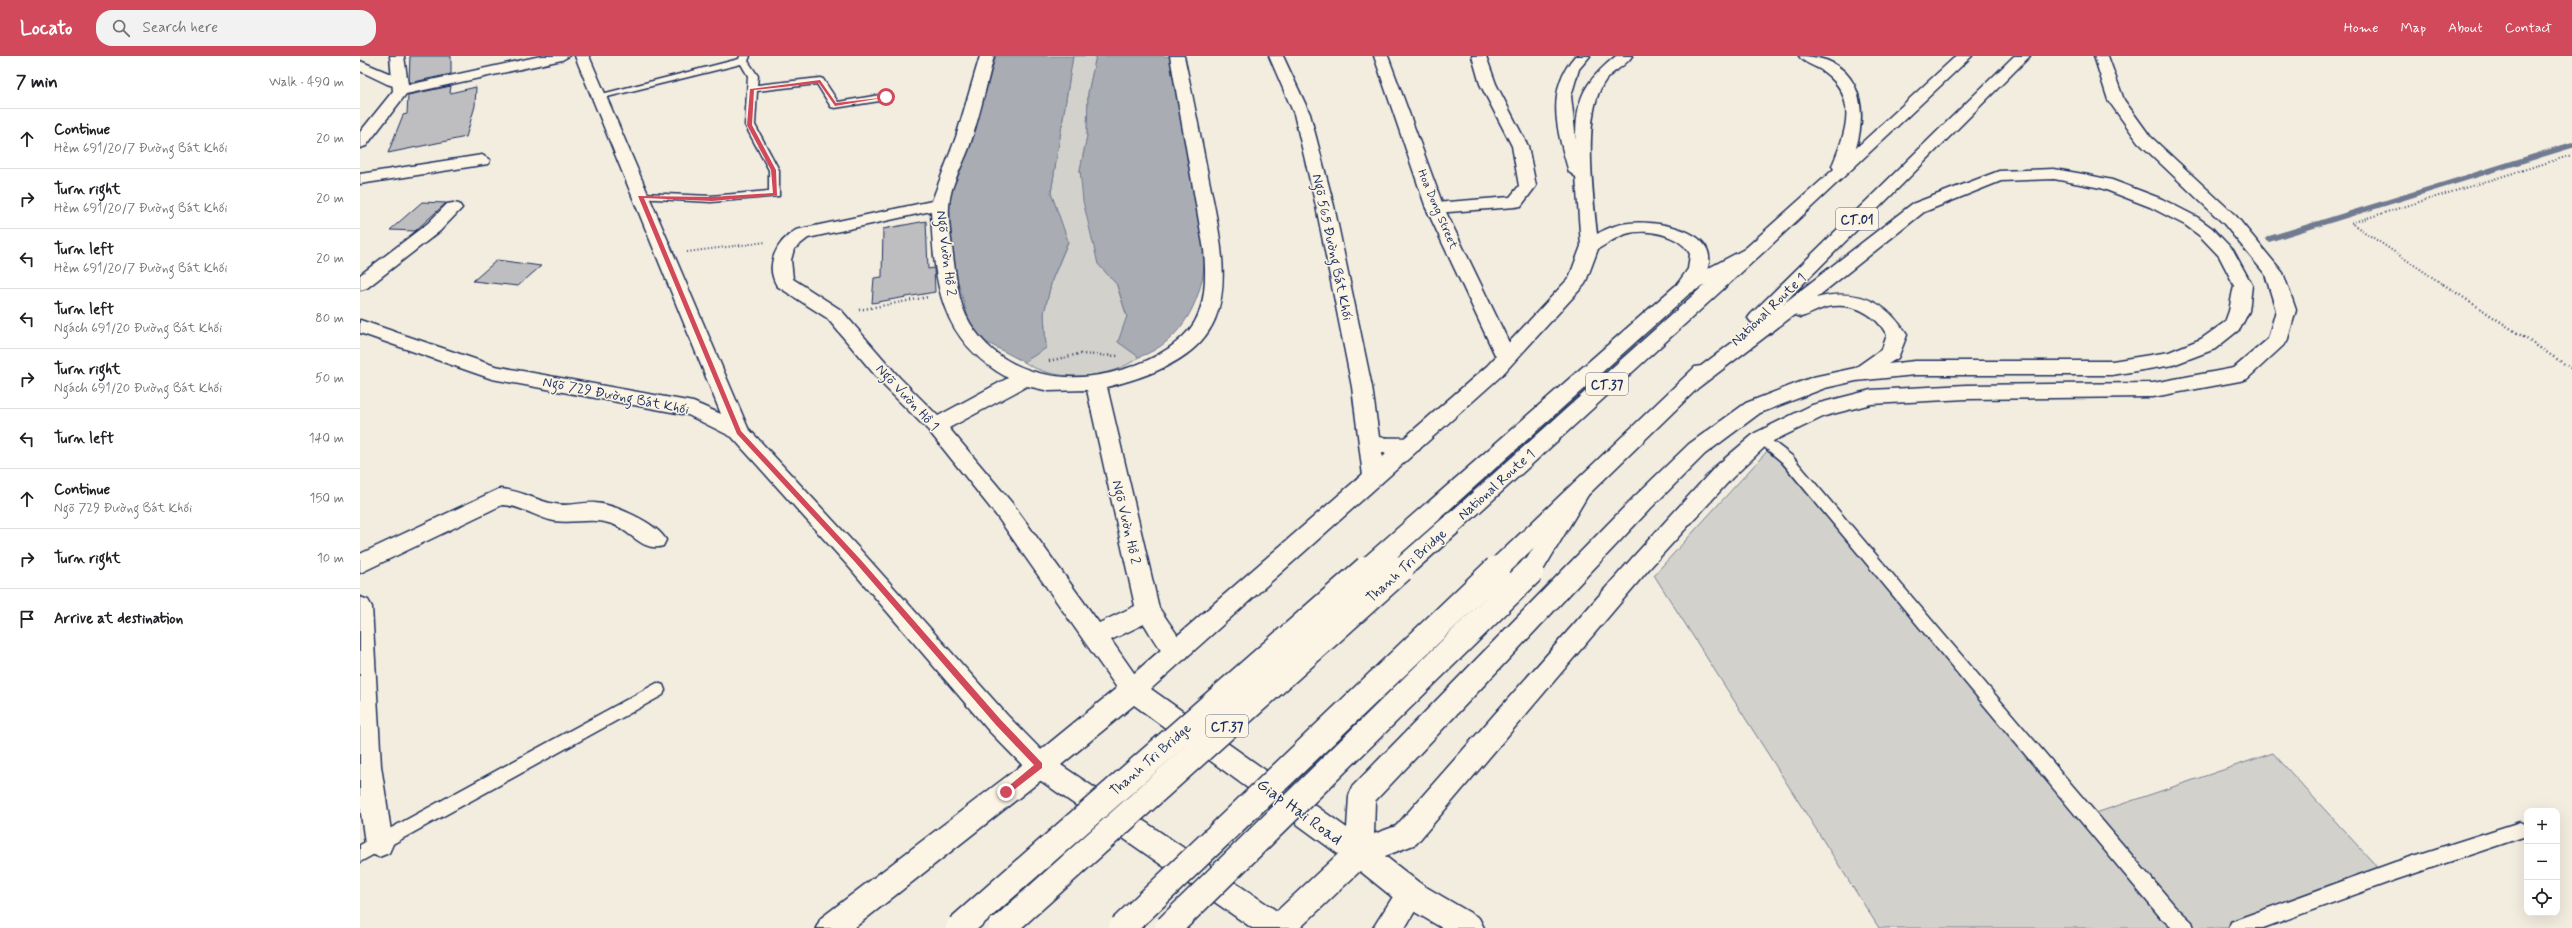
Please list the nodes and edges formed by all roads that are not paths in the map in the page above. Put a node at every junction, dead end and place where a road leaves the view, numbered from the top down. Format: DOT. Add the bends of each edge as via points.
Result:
graph roads {
  1 [pos="397,56"];
  2 [pos="562,56"];
  3 [pos="582,56"];
  4 [pos="987,56"];
  5 [pos="1177,56"];
  6 [pos="1276,56"];
  7 [pos="1382,56"];
  8 [pos="1480,56"];
  9 [pos="1583,56"];
  10 [pos="1625,56"];
  11 [pos="1806,56"];
  12 [pos="1965,56"];
  13 [pos="2023,56"];
  14 [pos="2101,56"];
  15 [pos="744,58"];
  16 [pos="360,65"];
  17 [pos="401,87"];
  18 [pos="752,89"];
  19 [pos="599,96"];
  20 [pos="886,97"];
  21 [pos="360,143"];
  22 [pos="482,160"];
  23 [pos="1836,176"];
  24 [pos="360,179"];
  25 [pos="1584,194"];
  26 [pos="641,196"];
  27 [pos="940,204"];
  28 [pos="453,208"];
  29 [pos="1436,208"];
  30 [pos="1762,244"];
  31 [pos="1590,246"];
  32 [pos="360,284"];
  33 [pos="1682,290"];
  34 [pos="360,326"];
  35 [pos="1506,357"];
  36 [pos="1856,374"];
  37 [pos="1024,378"];
  38 [pos="1096,383"];
  39 [pos="1691,383"];
  40 [pos="936,426"];
  41 [pos="739,432"];
  42 [pos="1762,438"];
  43 [pos="1370,444"];
  44 [pos="1412,445"];
  45 [pos="1374,476"];
  46 [pos="1583,485"];
  47 [pos="1442,518"];
  48 [pos="656,540"];
  49 [pos="360,564"];
  50 [pos="360,607"];
  51 [pos="1148,611"];
  52 [pos="1095,636"];
  53 [pos="1177,652"];
  54 [pos="658,690"];
  55 [pos="1133,690"];
  56 [pos="1040,766"];
  57 [pos="2520,830"];
  58 [pos="370,849"];
  59 [pos="1359,853"];
  60 [pos="1411,894"];
  61 [pos="831,928"];
  62 [pos="959,928"];
  63 [pos="1002,928"];
  64 [pos="1122,928"];
  65 [pos="1168,928"];
  66 [pos="1278,928"];
  67 [pos="1388,928"];
  68 [pos="1469,928"];
  69 [pos="2184,928"];
  70 [pos="2238,928"];
  1 -- 17 [label="main road"];
  2 -- 17 [label="main road"];
  3 -- 19 [label="main road"];
  4 -- 27 [label="main road, Ngõ Vườn Hồ 2" via="968,125"];
  5 -- 38 [label="main road, Ngõ Vườn Hồ 2" via="1215,264 1209,313 1195,337 1180,350 1146,368"];
  6 -- 43 [label="main road, Ngõ 565 Đường Bát Khối" via="1302,114 1325,206 1362,387"];
  7 -- 29 [label="main road, Hoa Dong Street"];
  8 -- 29 [label="main road" via="1488,84 1520,146 1528,186 1515,202"];
  9 -- 25 [label="main road" via="1577,61 1567,81 1563,103 1565,132"];
  10 -- 25 [label="main road" via="1600,77 1590,96 1584,126"];
  11 -- 23 [label="main road" via="1836,74 1852,94 1856,115 1853,140"];
  12 -- 23 [label="main road, National Route 1"];
  13 -- 39 [label="main road, National Route 1 / CT.01"];
  14 -- 42 [label="main road" via="2116,100 2144,139 2230,220 2274,273 2286,310 2277,342 2240,374 2153,390 1966,392 1871,397 1819,410"];
  15 -- 18 [label="lane" via="753,76"];
  15 -- 19 [label="lane"];
  16 -- 17 [label="main road"];
  17 -- 21 [label="main road"];
  18 -- 20 [label="lane" via="820,81 835,105"];
  18 -- 26 [label="lane" via="750,125 774,170 775,194 712,199"];
  19 -- 26 [label="main road"];
  22 -- 24 [label="main road"];
  23 -- 30 [label="main road, National Route 1"];
  25 -- 31 [label="main road"];
  26 -- 41 [label="main road"];
  27 -- 37 [label="main road, Ngõ Vườn Hồ 2" via="941,231 950,293 960,323 975,341 1003,366"];
  27 -- 40 [label="main road, Ngõ Vườn Hồ 1" via="811,230 792,239 781,253 780,266 784,282 834,314 892,382"];
  28 -- 32 [label="main road" via="434,227"];
  29 -- 35 [label="main road, Hoa Dong Street"];
  30 -- 33 [label="main road"];
  30 -- 47 [label="main road, National Route 1 / CT.37"];
  31 -- 33 [label="main road" via="1628,228 1660,229 1688,238 1700,259 1696,273"];
  31 -- 35 [label="main road" via="1578,280"];
  33 -- 47 [label="main road"];
  34 -- 41 [label="main road, Ngõ 729 Đường Bát Khối" via="492,372 693,409"];
  35 -- 44 [label="main road"];
  36 -- 39 [label="main road" via="1891,353 1897,335 1894,326 1869,305 1853,301 1826,300 1812,304"];
  36 -- 39 [label="main road" via="1915,368 2112,368 2173,358 2208,344 2233,325 2239,312 2243,285 2227,254 2206,232 2156,203 2106,184 2084,179 2054,174 1999,176 1918,208"];
  36 -- 59 [label="main road" via="1820,382 1753,408 1697,449 1577,569 1362,796"];
  37 -- 38 [label="main road, Ngõ Vườn Hồ 2" via="1063,383"];
  37 -- 40 [label="main road"];
  38 -- 51 [label="main road, Ngõ Vườn Hồ 2"];
  39 -- 46 [label="main road, National Route 1 / CT.01"];
  40 -- 52 [label="main road, Ngõ Vườn Hồ 1" via="1004,509"];
  41 -- 56 [label="main road, Ngõ 729 Đường Bát Khối" via="857,561 998,723"];
  42 -- 59 [label="main road" via="1724,472 1641,563 1406,835"];
  42 -- 69 [label="lane" via="1787,459"];
  43 -- 44 [label="main road" via="1400,447"];
  43 -- 45 [label="main road, Ngõ 565 Đường Bát Khối"];
  44 -- 45 [label="main road"];
  45 -- 53 [label="main road"];
  46 -- 64 [label="main road, National Route 1, bridge"];
  46 -- 65 [label="main road, bridge" via="1531,572"];
  47 -- 62 [label="main road, Thanh Tri Bridge, bridge"];
  47 -- 63 [label="main road, Thanh Tri Bridge / CT.37, bridge"];
  48 -- 49 [label="main road" via="615,516 596,511 555,513 508,497 499,497"];
  50 -- 58 [label="main road"];
  51 -- 52 [label="main road"];
  51 -- 53 [label="main road, Ngõ Vườn Hồ 2"];
  52 -- 55 [label="main road, Ngõ Vườn Hồ 1"];
  53 -- 55 [label="main road"];
  54 -- 58 [label="lane"];
  55 -- 56 [label="main road"];
  55 -- 59 [label="main road, Giap Hai Road"];
  56 -- 61 [label="main road"];
  56 -- 66 [label="main road"];
  57 -- 70 [label="lane" via="2395,871"];
  59 -- 60 [label="main road, Giap Hai Road"];
  59 -- 66 [label="main road"];
  60 -- 67 [label="main road"];
  60 -- 68 [label="main road, Giap Hai Road"];
}
